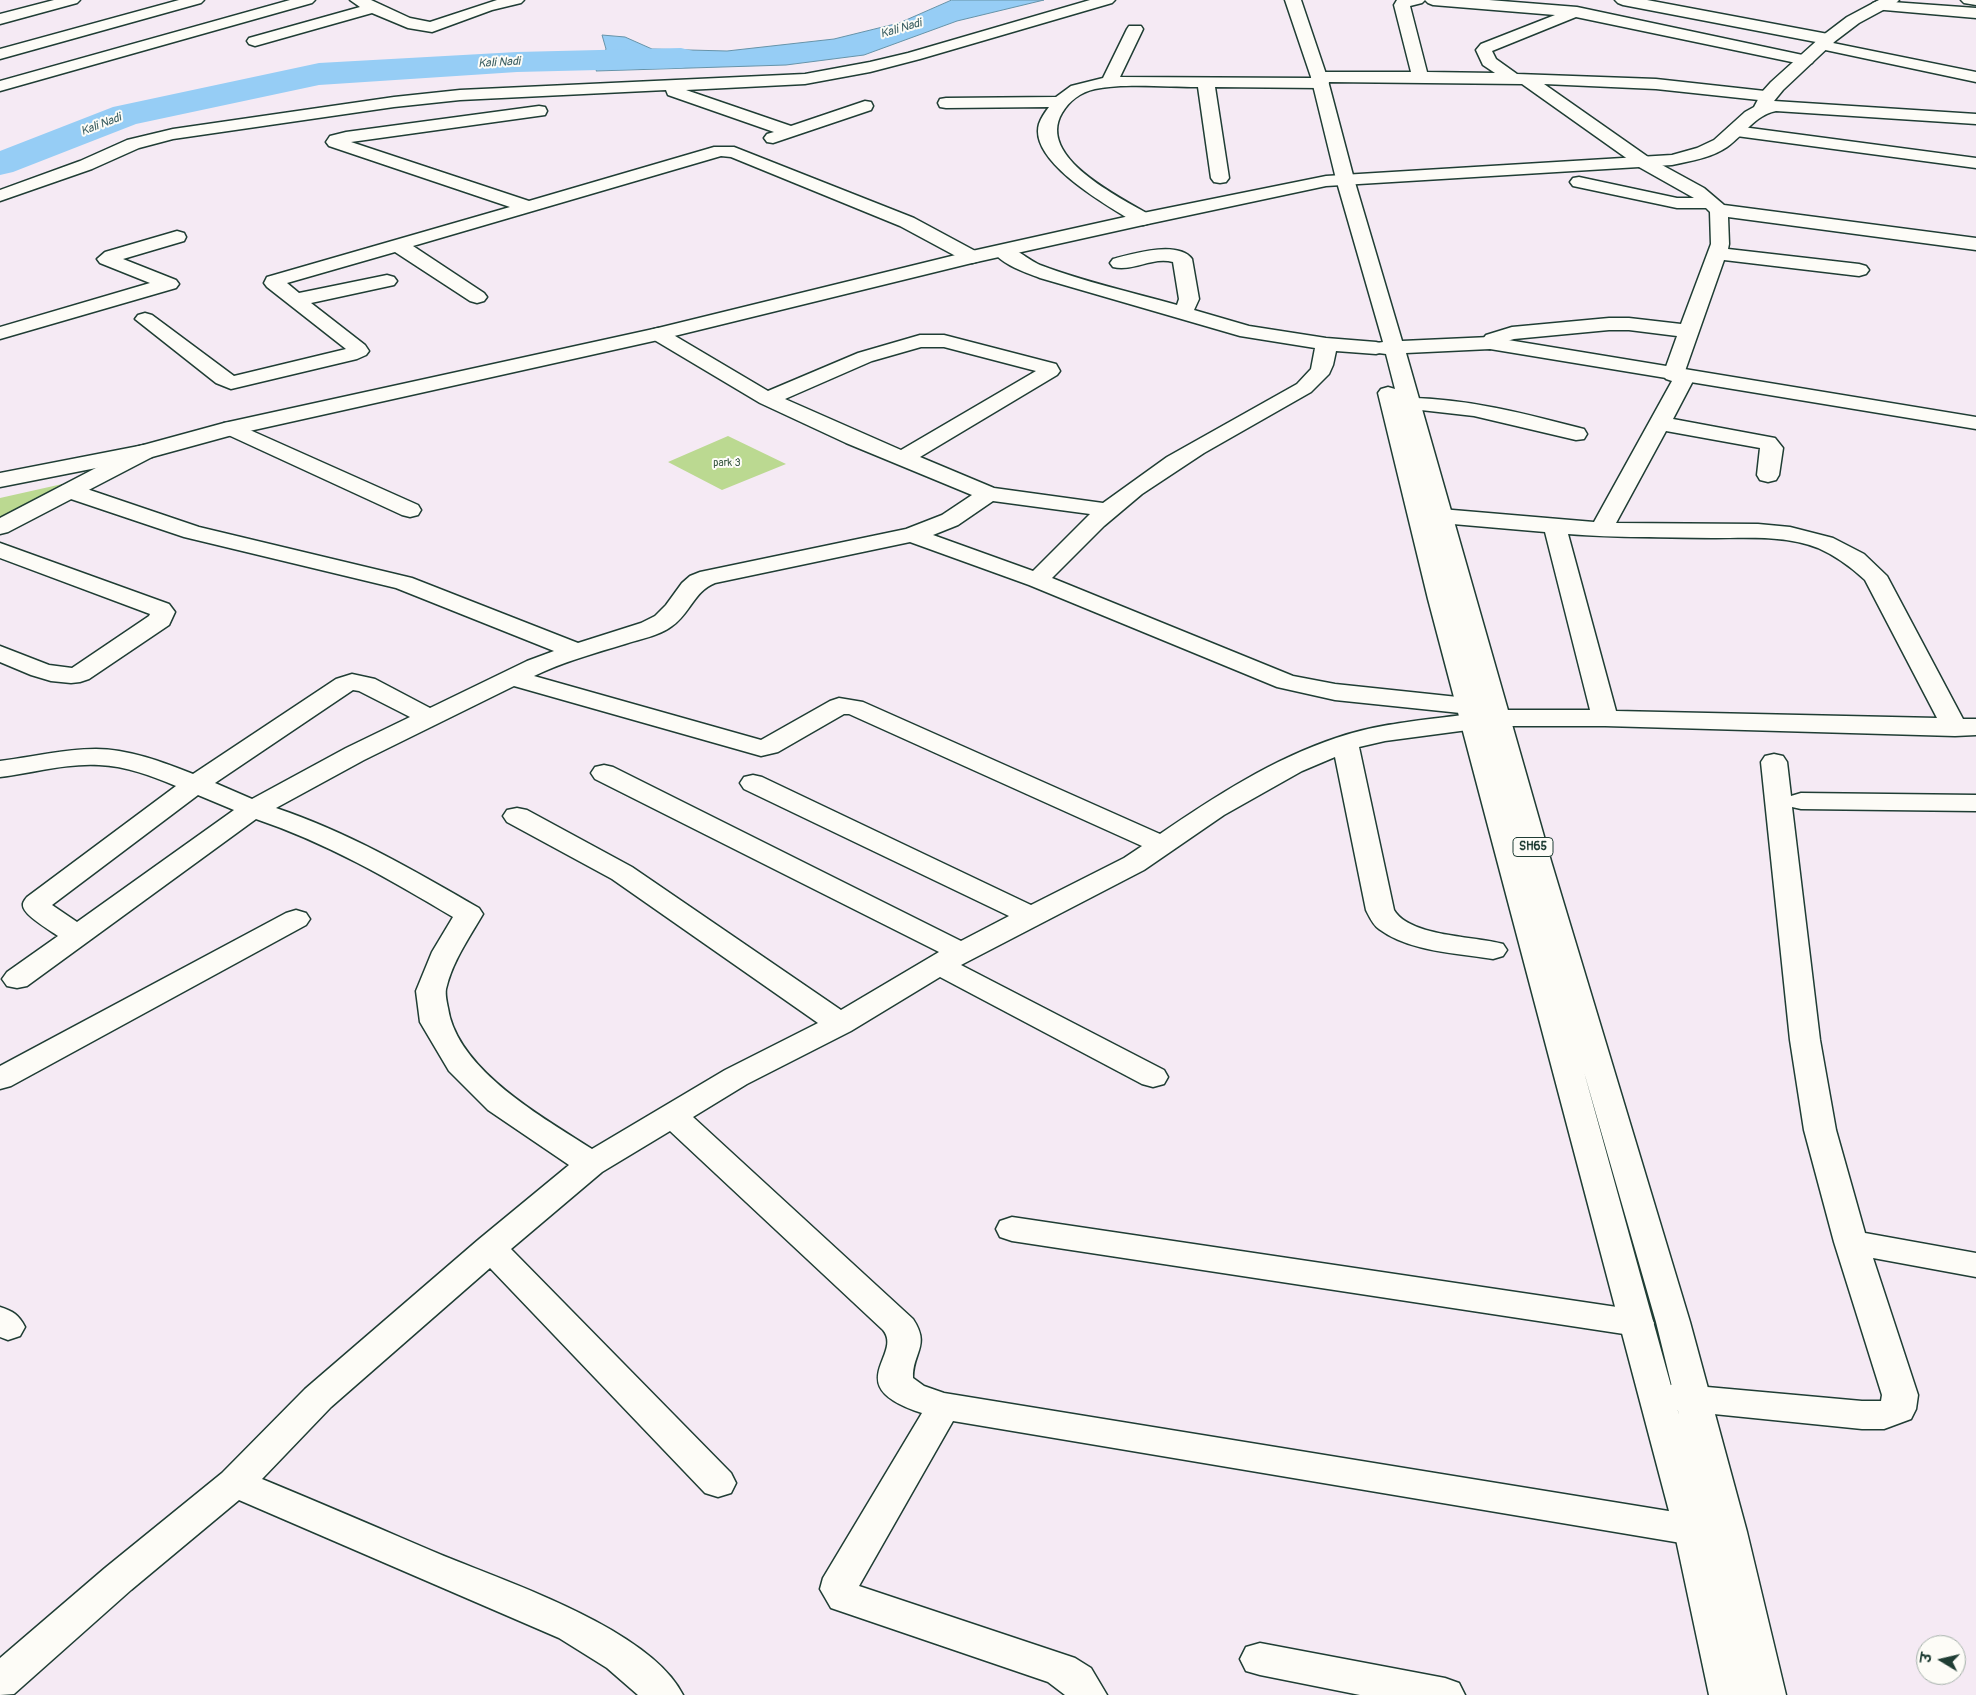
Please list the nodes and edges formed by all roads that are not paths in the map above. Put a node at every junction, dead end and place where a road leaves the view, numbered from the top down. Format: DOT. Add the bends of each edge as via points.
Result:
graph roads {
  1 [pos="72,0"];
  2 [pos="196,0"];
  3 [pos="308,0"];
  4 [pos="358,0"];
  5 [pos="516,0"];
  6 [pos="1107,0"];
  7 [pos="1278,0"];
  8 [pos="1293,0"];
  9 [pos="1416,0"];
  10 [pos="1433,0"];
  11 [pos="1623,0"];
  12 [pos="1969,0"];
  13 [pos="1976,0"];
  14 [pos="1605,2"];
  15 [pos="1885,3"];
  16 [pos="374,7"];
  17 [pos="1577,12"];
  18 [pos="1976,13"];
  19 [pos="0,19"];
  20 [pos="1135,29"];
  21 [pos="255,41"];
  22 [pos="1825,42"];
  23 [pos="0,54"];
  24 [pos="1806,60"];
  25 [pos="1420,77"];
  26 [pos="1976,77"];
  27 [pos="1519,78"];
  28 [pos="1314,81"];
  29 [pos="1109,82"];
  30 [pos="1206,83"];
  31 [pos="659,85"];
  32 [pos="0,86"];
  33 [pos="1062,102"];
  34 [pos="1765,102"];
  35 [pos="946,103"];
  36 [pos="865,106"];
  37 [pos="539,111"];
  38 [pos="1976,119"];
  39 [pos="1735,131"];
  40 [pos="791,132"];
  41 [pos="734,152"];
  42 [pos="1645,163"];
  43 [pos="1976,163"];
  44 [pos="1220,178"];
  45 [pos="1335,180"];
  46 [pos="1579,182"];
  47 [pos="0,196"];
  48 [pos="529,207"];
  49 [pos="1716,207"];
  50 [pos="1143,219"];
  51 [pos="178,237"];
  52 [pos="1976,244"];
  53 [pos="398,245"];
  54 [pos="1002,250"];
  55 [pos="1717,253"];
  56 [pos="972,257"];
  57 [pos="1120,263"];
  58 [pos="1859,270"];
  59 [pos="386,281"];
  60 [pos="478,297"];
  61 [pos="296,300"];
  62 [pos="1183,314"];
  63 [pos="145,319"];
  64 [pos="1689,331"];
  65 [pos="0,333"];
  66 [pos="658,334"];
  67 [pos="1490,343"];
  68 [pos="1326,344"];
  69 [pos="1385,348"];
  70 [pos="1679,376"];
  71 [pos="766,399"];
  72 [pos="1410,404"];
  73 [pos="1660,423"];
  74 [pos="1976,423"];
  75 [pos="232,428"];
  76 [pos="1576,434"];
  77 [pos="144,452"];
  78 [pos="903,458"];
  79 [pos="1768,476"];
  80 [pos="0,480"];
  81 [pos="70,491"];
  82 [pos="989,494"];
  83 [pos="410,510"];
  84 [pos="1108,510"];
  85 [pos="1441,516"];
  86 [pos="0,527"];
  87 [pos="1555,527"];
  88 [pos="1601,530"];
  89 [pos="912,535"];
  90 [pos="0,550"];
  91 [pos="1037,580"];
  92 [pos="576,651"];
  93 [pos="0,653"];
  94 [pos="512,678"];
  95 [pos="1484,714"];
  96 [pos="430,718"];
  97 [pos="1604,718"];
  98 [pos="1965,728"];
  99 [pos="1345,743"];
  100 [pos="1774,762"];
  101 [pos="0,769"];
  102 [pos="604,772"];
  103 [pos="753,783"];
  104 [pos="196,784"];
  105 [pos="1801,801"];
  106 [pos="1976,803"];
  107 [pos="254,810"];
  108 [pos="517,816"];
  109 [pos="1162,846"];
  110 [pos="1033,917"];
  111 [pos="296,919"];
  112 [pos="78,936"];
  113 [pos="1493,950"];
  114 [pos="950,959"];
  115 [pos="17,979"];
  116 [pos="840,1024"];
  117 [pos="1152,1077"];
  118 [pos="0,1079"];
  119 [pos="672,1115"];
  120 [pos="591,1164"];
  121 [pos="1012,1229"];
  122 [pos="1851,1242"];
  123 [pos="490,1248"];
  124 [pos="1976,1265"];
  125 [pos="1637,1323"];
  126 [pos="1657,1396"];
  127 [pos="1693,1399"];
  128 [pos="944,1406"];
  129 [pos="235,1483"];
  130 [pos="718,1483"];
  131 [pos="1693,1530"];
  132 [pos="1260,1659"];
  133 [pos="0,1682"];
  134 [pos="663,1695"];
  135 [pos="1087,1695"];
  136 [pos="1445,1695"];
  137 [pos="1729,1695"];
  138 [pos="1766,1695"];
  1 -- 19 [label="street"];
  2 -- 23 [label="street"];
  3 -- 32 [label="street"];
  4 -- 16 [label="street"];
  5 -- 16 [label="street" via="432,27 413,24"];
  6 -- 31 [label="street" via="914,56 840,73 768,82"];
  7 -- 28 [label="street, SH65"];
  8 -- 28 [label="street, SH65"];
  9 -- 25 [label="street" via="1402,5"];
  10 -- 17 [label="street"];
  11 -- 22 [label="street"];
  12 -- 13 [label="street"];
  14 -- 17 [label="street"];
  15 -- 18 [label="street"];
  15 -- 22 [label="street"];
  16 -- 21 [label="street"];
  17 -- 24 [label="street"];
  17 -- 27 [label="street" via="1487,46 1484,50 1489,62"];
  20 -- 29 [label="street"];
  22 -- 24 [label="street"];
  22 -- 26 [label="street"];
  24 -- 34 [label="street"];
  25 -- 27 [label="street"];
  25 -- 28 [label="street"];
  27 -- 34 [label="street" via="1670,84"];
  27 -- 42 [label="street"];
  28 -- 30 [label="street"];
  28 -- 45 [label="street, SH65"];
  29 -- 30 [label="street"];
  29 -- 33 [label="street" via="1078,88"];
  30 -- 44 [label="street"];
  31 -- 40 [label="street"];
  31 -- 47 [label="street" via="423,98 173,134 133,144"];
  33 -- 35 [label="street"];
  33 -- 50 [label="street" via="1047,124 1048,140 1061,161 1080,180"];
  34 -- 38 [label="street"];
  34 -- 39 [label="street"];
  36 -- 40 [label="street"];
  37 -- 48 [label="street" via="335,142"];
  39 -- 42 [label="street" via="1719,145 1697,154"];
  39 -- 43 [label="street"];
  40 -- 41 [label="street"];
  41 -- 48 [label="street" via="713,153"];
  41 -- 56 [label="street" via="888,214"];
  42 -- 45 [label="street"];
  42 -- 49 [label="street" via="1698,192"];
  45 -- 50 [label="street"];
  45 -- 69 [label="street, SH65"];
  46 -- 49 [label="street" via="1677,203"];
  48 -- 53 [label="street"];
  49 -- 52 [label="street"];
  49 -- 55 [label="street" via="1720,244"];
  50 -- 54 [label="street"];
  51 -- 65 [label="street" via="107,259 169,284"];
  53 -- 60 [label="street"];
  53 -- 61 [label="street" via="274,281"];
  54 -- 56 [label="street"];
  54 -- 62 [label="street" via="1047,274"];
  55 -- 58 [label="street"];
  55 -- 64 [label="street"];
  56 -- 66 [label="street"];
  57 -- 62 [label="street" via="1164,255 1179,256 1189,299"];
  59 -- 61 [label="street"];
  61 -- 63 [label="street" via="359,351 230,383"];
  62 -- 68 [label="street" via="1247,332"];
  64 -- 67 [label="street" via="1609,324 1512,333"];
  64 -- 70 [label="street"];
  66 -- 71 [label="street"];
  66 -- 75 [label="street"];
  67 -- 69 [label="street"];
  67 -- 70 [label="street"];
  68 -- 69 [label="street"];
  68 -- 84 [label="street" via="1324,367 1318,377 1304,388 1177,459"];
  69 -- 72 [label="street, SH65"];
  69 -- 95 [label="street, SH65" via="1440,599"];
  70 -- 73 [label="street"];
  70 -- 74 [label="street"];
  71 -- 78 [label="street"];
  71 -- 78 [label="street" via="865,357 920,341 944,341 1050,368 1047,373"];
  72 -- 76 [label="street" via="1482,410"];
  72 -- 85 [label="street, SH65"];
  73 -- 79 [label="street" via="1767,444 1772,448"];
  73 -- 88 [label="street"];
  75 -- 77 [label="street"];
  75 -- 83 [label="street"];
  77 -- 80 [label="street"];
  77 -- 81 [label="street"];
  78 -- 82 [label="street"];
  81 -- 86 [label="street"];
  81 -- 92 [label="street" via="192,532 404,583"];
  82 -- 84 [label="street"];
  82 -- 89 [label="street" via="950,520"];
  84 -- 91 [label="street"];
  85 -- 87 [label="street"];
  85 -- 95 [label="street, SH65"];
  87 -- 88 [label="street"];
  87 -- 97 [label="street"];
  88 -- 98 [label="street" via="1758,531 1790,534 1825,543 1856,560 1874,576"];
  89 -- 91 [label="street"];
  89 -- 92 [label="street" via="698,580 664,621"];
  90 -- 93 [label="street" via="164,612 160,620 73,677 61,677"];
  91 -- 95 [label="street" via="1286,682"];
  92 -- 94 [label="street"];
  94 -- 96 [label="street"];
  94 -- 109 [label="street" via="761,748 839,706 854,707"];
  95 -- 97 [label="street"];
  95 -- 99 [label="street"];
  95 -- 125 [label="street, SH65"];
  95 -- 127 [label="street, SH65" via="1536,861"];
  96 -- 104 [label="street" via="366,684 352,682"];
  96 -- 107 [label="street" via="355,754"];
  97 -- 98 [label="street"];
  99 -- 109 [label="street" via="1293,765 1214,809"];
  99 -- 113 [label="street" via="1380,910 1387,922 1431,939"];
  100 -- 122 [label="street" via="1806,1049 1820,1130"];
  101 -- 104 [label="street" via="97,757 134,764"];
  102 -- 114 [label="street"];
  103 -- 110 [label="street"];
  104 -- 107 [label="street"];
  104 -- 112 [label="street" via="37,903 41,911"];
  105 -- 106 [label="street"];
  107 -- 112 [label="street"];
  107 -- 120 [label="street" via="306,827 364,855 469,914 446,952 431,991 436,1022 460,1064 499,1103"];
  108 -- 116 [label="street" via="622,873"];
  109 -- 110 [label="street"];
  110 -- 114 [label="street"];
  111 -- 118 [label="street"];
  112 -- 115 [label="street"];
  114 -- 116 [label="street"];
  114 -- 117 [label="street"];
  116 -- 119 [label="street" via="736,1077"];
  119 -- 120 [label="street"];
  119 -- 128 [label="street" via="895,1320 904,1333 904,1347 894,1372 895,1382 905,1392"];
  120 -- 123 [label="street"];
  121 -- 125 [label="street"];
  122 -- 124 [label="street"];
  122 -- 127 [label="street" via="1900,1394 1898,1409 1884,1415 1862,1415"];
  123 -- 129 [label="street" via="318,1398"];
  123 -- 130 [label="street"];
  125 -- 126 [label="street, SH65"];
  126 -- 127 [label="street"];
  126 -- 131 [label="street, SH65"];
  127 -- 138 [label="street, SH65"];
  128 -- 131 [label="street"];
  128 -- 135 [label="street" via="842,1578 839,1589 845,1597 858,1602 1062,1670 1077,1680"];
  129 -- 133 [label="street"];
  129 -- 134 [label="street" via="573,1627 612,1649 648,1677"];
  131 -- 137 [label="street, SH65"];
  132 -- 136 [label="street"];
}
